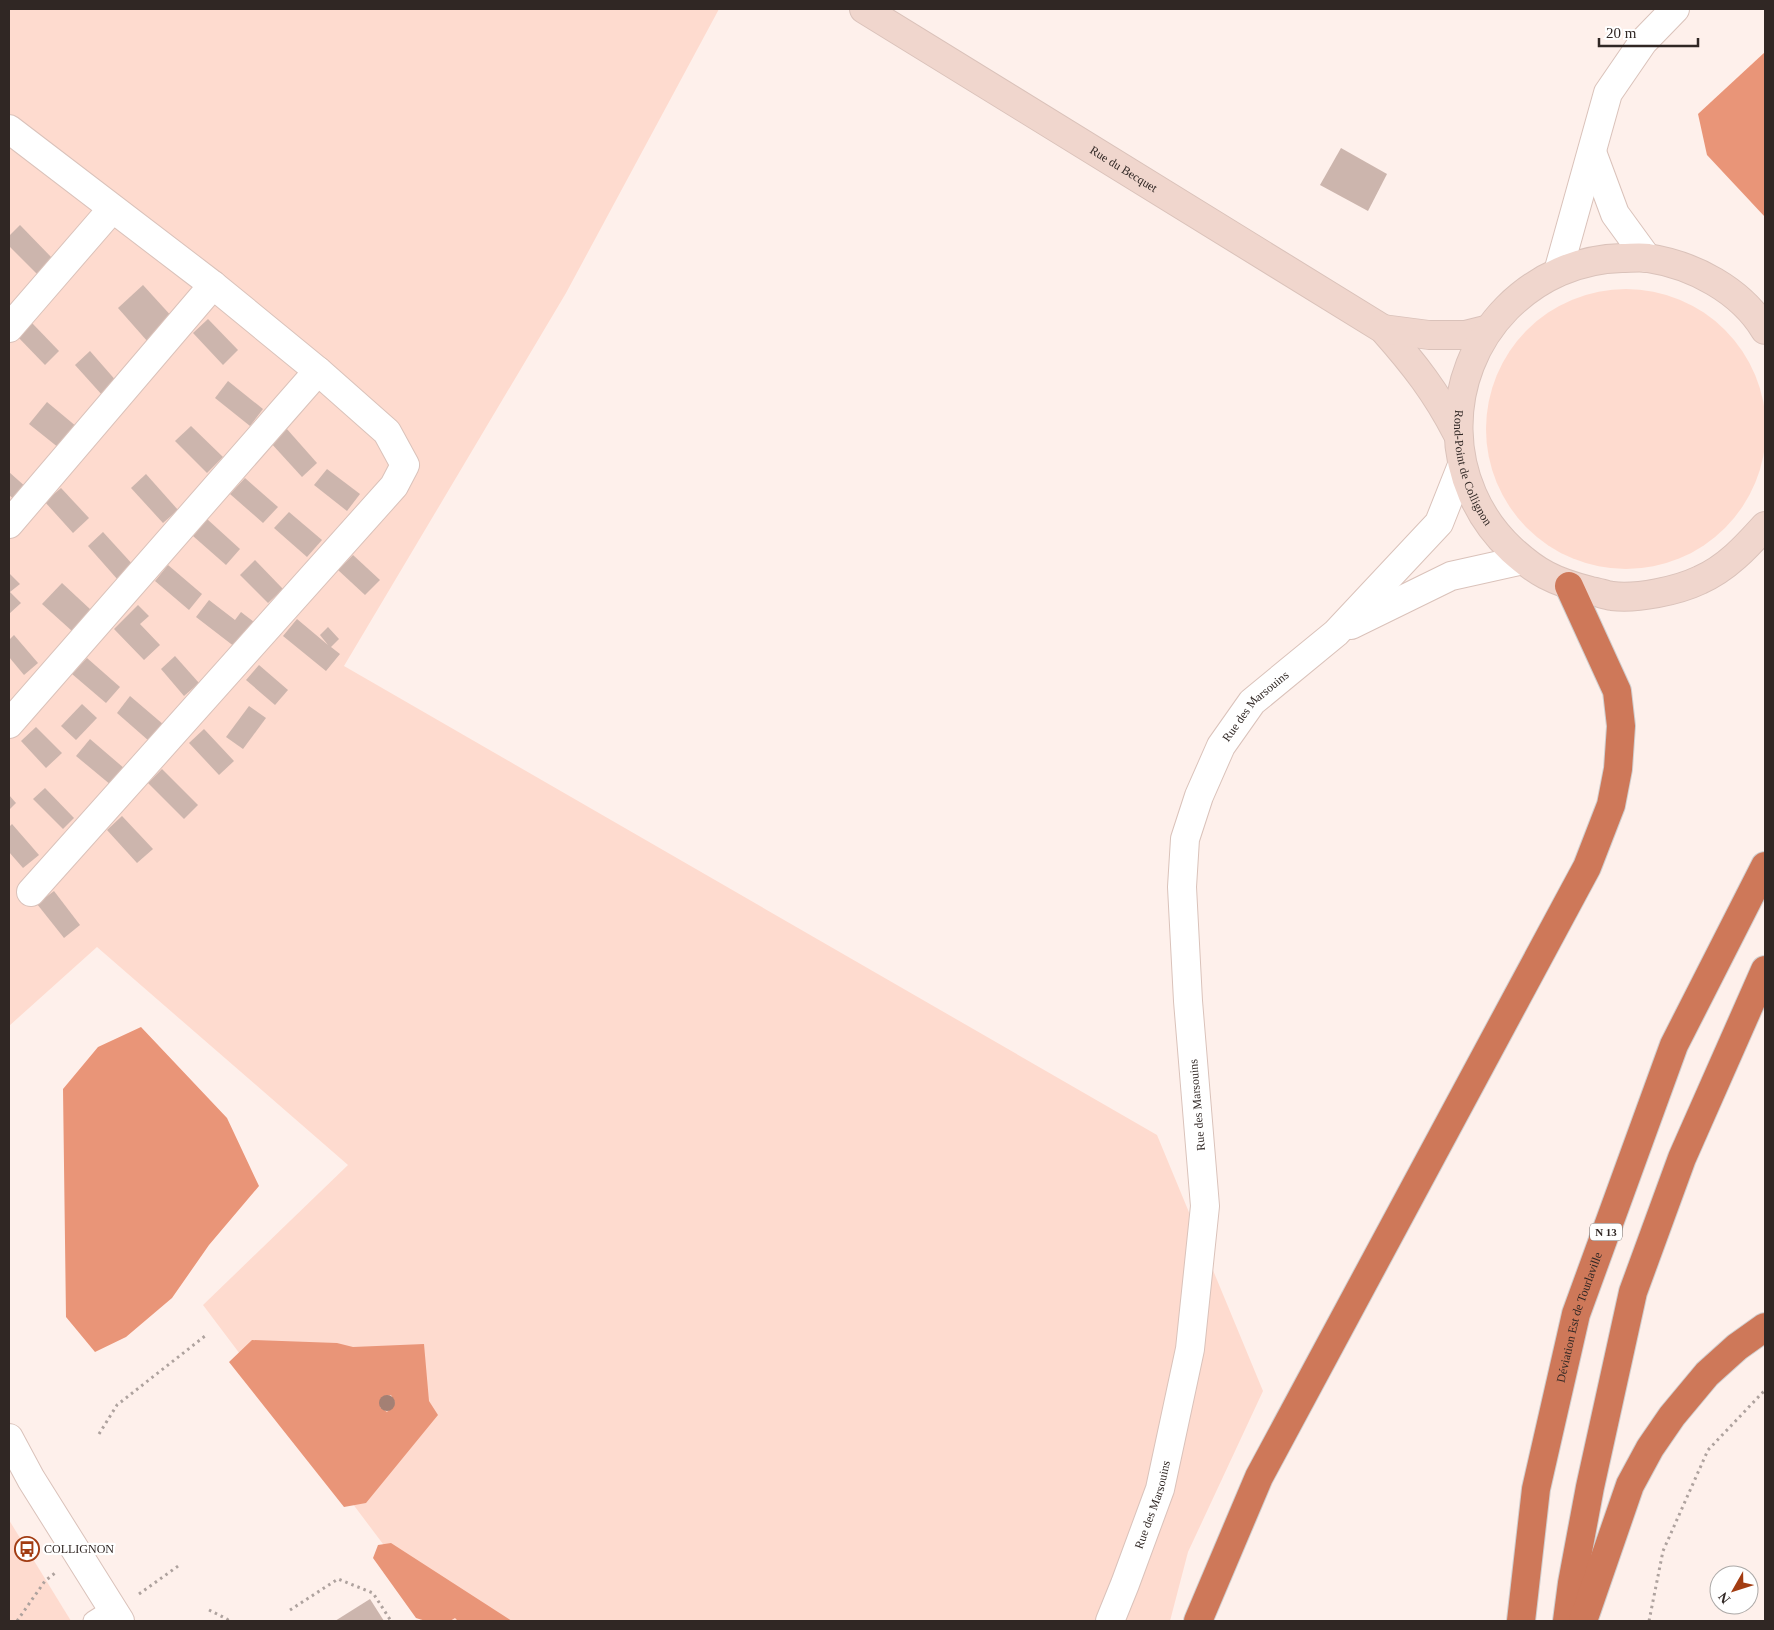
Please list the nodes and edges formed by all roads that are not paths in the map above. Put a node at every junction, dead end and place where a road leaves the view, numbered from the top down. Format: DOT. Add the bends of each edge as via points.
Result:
graph roads {
  1 [pos="864,9"];
  2 [pos="1675,9"];
  3 [pos="9,129"];
  4 [pos="1592,152"];
  5 [pos="112,209"];
  6 [pos="1647,258"];
  7 [pos="1558,272"];
  8 [pos="213,285"];
  9 [pos="9,328"];
  10 [pos="1384,328"];
  11 [pos="1489,329"];
  12 [pos="1765,330"];
  13 [pos="318,371"];
  14 [pos="1458,434"];
  15 [pos="1462,465"];
  16 [pos="9,524"];
  17 [pos="1765,526"];
  18 [pos="1523,560"];
  19 [pos="1569,586"];
  20 [pos="1336,633"];
  21 [pos="9,724"];
  22 [pos="1765,866"];
  23 [pos="32,892"];
  24 [pos="1765,970"];
  25 [pos="1765,1327"];
  26 [pos="9,1438"];
  27 [pos="115,1612"];
  28 [pos="1110,1621"];
  29 [pos="1198,1621"];
  30 [pos="1520,1621"];
  31 [pos="1567,1621"];
  32 [pos="1583,1621"];
  1 -- 10 [label="main road, Rue du Becquet"];
  2 -- 4 [label="street" via="1643,42 1608,93"];
  3 -- 5 [label="street"];
  4 -- 6 [label="street" via="1615,214"];
  4 -- 7 [label="street"];
  5 -- 8 [label="street"];
  5 -- 9 [label="street"];
  6 -- 7 [label="main road, Rond-Point de Collignon" via="1603,258"];
  6 -- 12 [label="main road, Rond-Point de Collignon" via="1689,269 1728,289"];
  7 -- 11 [label="main road, Rond-Point de Collignon" via="1518,297"];
  8 -- 13 [label="street"];
  8 -- 16 [label="street"];
  10 -- 11 [label="main road, Rue du Becquet" via="1438,335 1465,335"];
  10 -- 14 [label="main road, Rue du Becquet" via="1417,367 1442,403"];
  11 -- 14 [label="main road, Rond-Point de Collignon" via="1466,374 1459,404"];
  13 -- 21 [label="street"];
  13 -- 23 [label="street" via="387,432 405,465 394,486"];
  14 -- 15 [label="main road, Rond-Point de Collignon"];
  15 -- 18 [label="main road, Rond-Point de Collignon" via="1487,522"];
  15 -- 20 [label="street, Rue des Marsouins" via="1439,523"];
  17 -- 19 [label="main road, Rond-Point de Collignon" via="1737,557 1700,581 1657,594 1612,596"];
  18 -- 19 [label="main road, Rond-Point de Collignon"];
  18 -- 20 [label="street, Rue des Marsouins" via="1452,576"];
  19 -- 29 [label="highway" via="1617,691 1620,726 1618,769 1610,805 1587,867 1259,1477"];
  20 -- 28 [label="street, Rue des Marsouins" via="1252,702 1221,746 1185,839 1182,888 1188,1001 1205,1206 1190,1349 1160,1489"];
  22 -- 30 [label="highway, Déviation Est de Tourlaville / N 13" via="1674,1045 1576,1314 1536,1490"];
  24 -- 31 [label="highway" via="1682,1158 1633,1292 1590,1487"];
  25 -- 32 [label="highway" via="1707,1374 1650,1448 1630,1485"];
  26 -- 27 [label="street" via="31,1479"];
}
